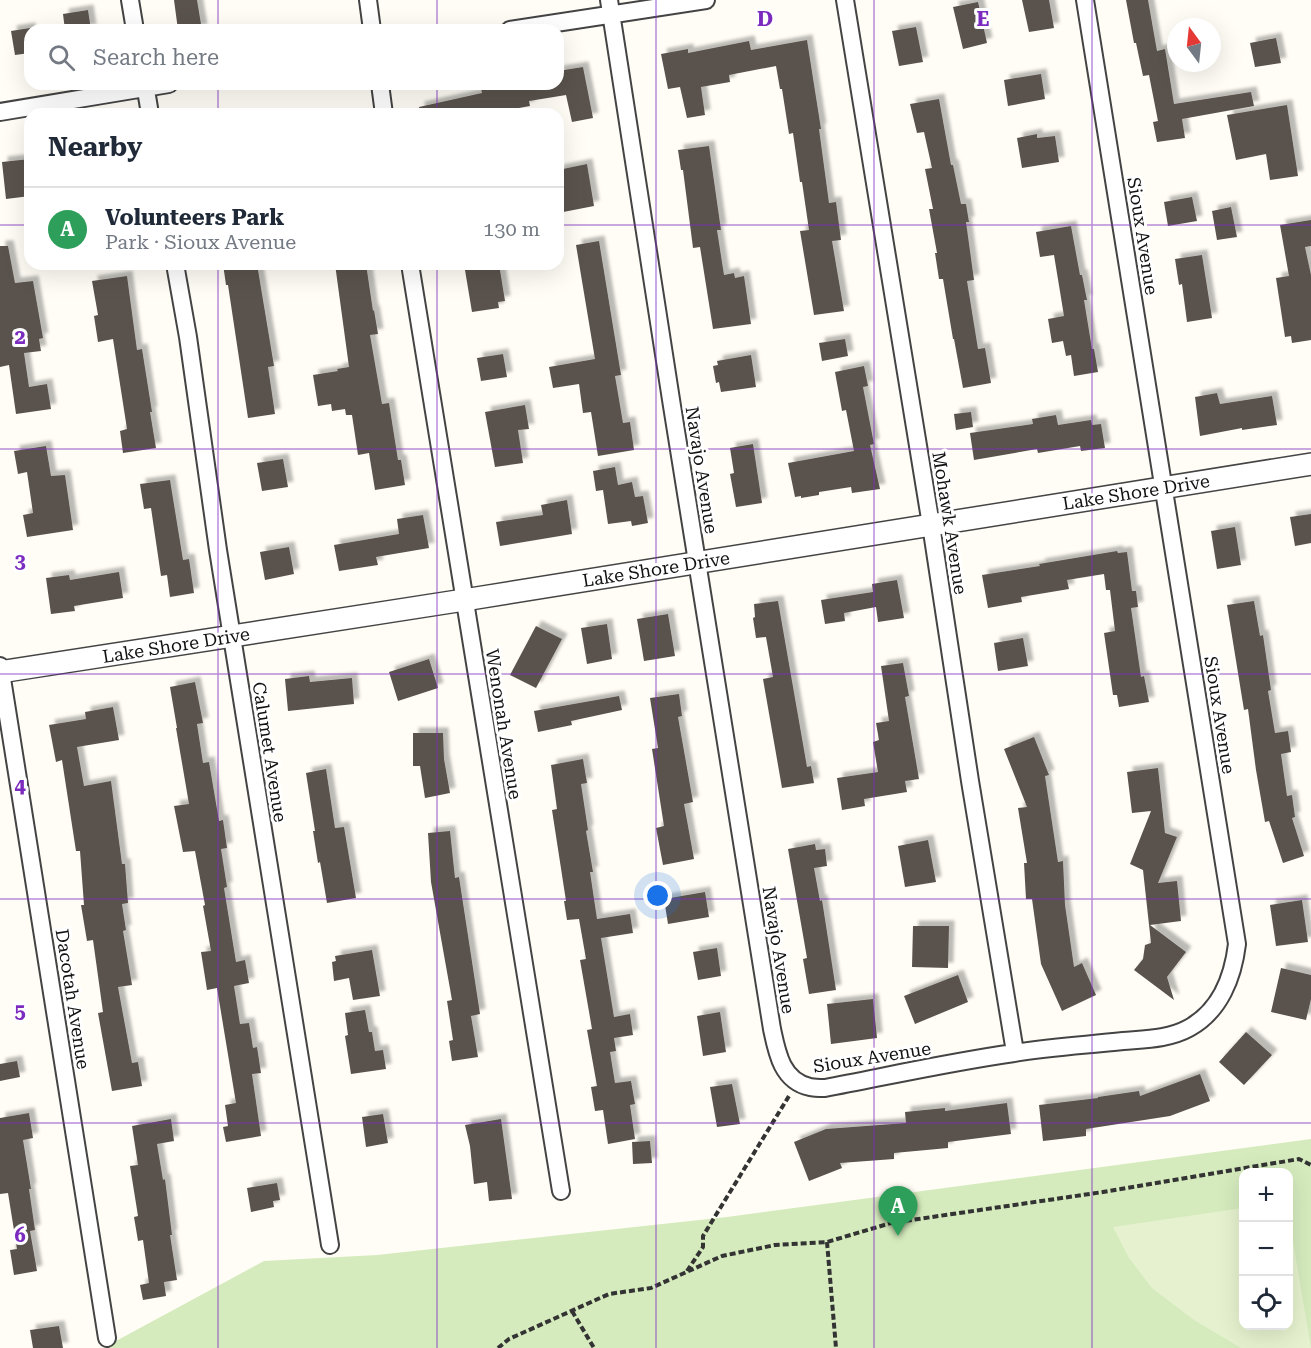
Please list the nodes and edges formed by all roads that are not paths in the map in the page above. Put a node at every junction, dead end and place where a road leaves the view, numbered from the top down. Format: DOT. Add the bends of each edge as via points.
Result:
graph roads {
  1 [pos="130,0"];
  2 [pos="368,0"];
  3 [pos="706,0"];
  4 [pos="845,0"];
  5 [pos="1085,0"];
  6 [pos="610,7"];
  7 [pos="134,24"];
  8 [pos="371,24"];
  9 [pos="536,24"];
  10 [pos="123,90"];
  11 [pos="146,90"];
  12 [pos="381,90"];
  13 [pos="149,108"];
  14 [pos="383,108"];
  15 [pos="0,112"];
  16 [pos="177,270"];
  17 [pos="411,270"];
  18 [pos="1311,464"];
  19 [pos="1164,488"];
  20 [pos="931,525"];
  21 [pos="698,562"];
  22 [pos="464,600"];
  23 [pos="232,636"];
  24 [pos="0,670"];
  25 [pos="1015,1052"];
  26 [pos="797,1082"];
  27 [pos="561,1191"];
  28 [pos="330,1245"];
  29 [pos="107,1338"];
  1 -- 7 [label="street"];
  2 -- 8 [label="street"];
  3 -- 6 [label="street"];
  4 -- 20 [label="street, Mohawk Avenue"];
  5 -- 19 [label="street, Sioux Avenue"];
  6 -- 9 [label="street"];
  6 -- 21 [label="street, Navajo Avenue"];
  10 -- 15 [label="street"];
  11 -- 13 [label="street"];
  12 -- 14 [label="street"];
  16 -- 23 [label="street, Calumet Avenue"];
  17 -- 22 [label="street, Wenonah Avenue"];
  18 -- 19 [label="street, Lake Shore Drive"];
  19 -- 20 [label="street, Lake Shore Drive"];
  19 -- 25 [label="street, Sioux Avenue" via="1237,944 1232,972 1212,1009 1178,1033"];
  20 -- 21 [label="street, Lake Shore Drive"];
  20 -- 25 [label="street, Mohawk Avenue"];
  21 -- 22 [label="street, Lake Shore Drive"];
  21 -- 26 [label="street, Navajo Avenue" via="772,1029 779,1061"];
  22 -- 23 [label="street, Lake Shore Drive"];
  22 -- 27 [label="street, Wenonah Avenue"];
  23 -- 24 [label="street, Lake Shore Drive"];
  23 -- 28 [label="street, Calumet Avenue"];
  24 -- 29 [label="street, Dacotah Avenue"];
  25 -- 26 [label="street, Sioux Avenue" via="825,1088 810,1088"];
}
